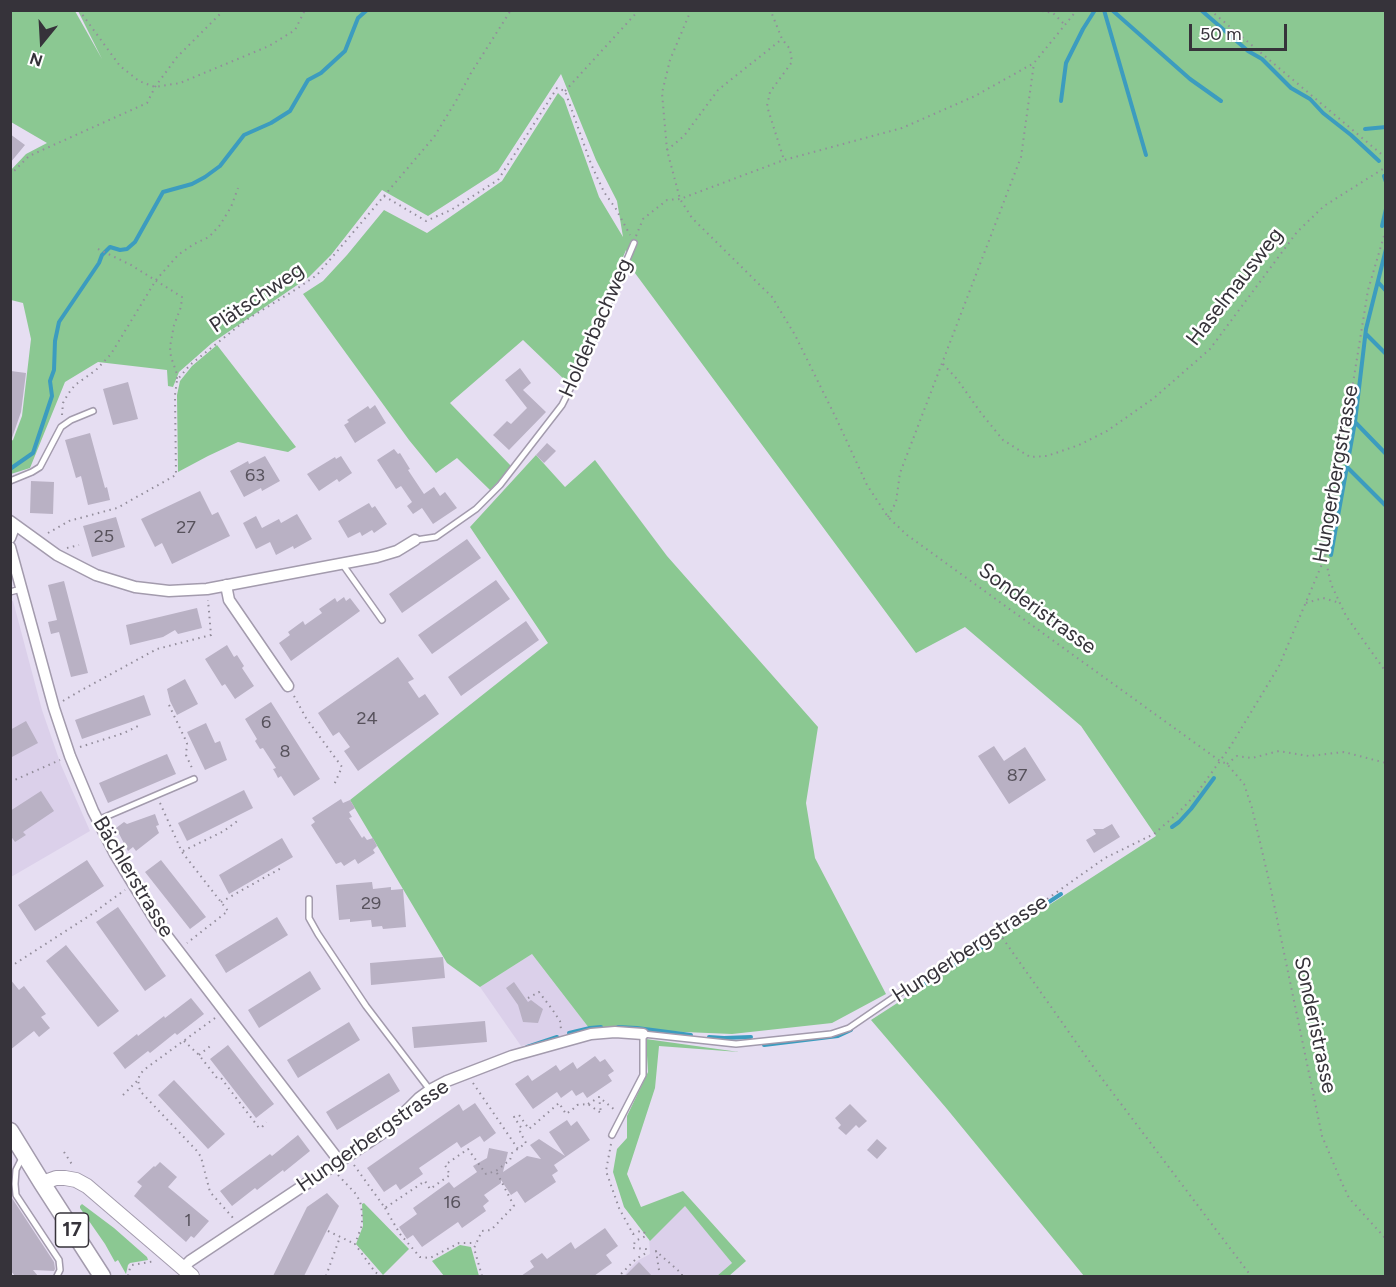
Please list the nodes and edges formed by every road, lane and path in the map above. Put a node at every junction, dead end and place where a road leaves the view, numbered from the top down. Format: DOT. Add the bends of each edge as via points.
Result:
graph roads {
  1 [pos="79,10"];
  2 [pos="86,10"];
  3 [pos="224,10"];
  4 [pos="305,10"];
  5 [pos="511,10"];
  6 [pos="639,10"];
  7 [pos="691,10"];
  8 [pos="768,10"];
  9 [pos="1036,10"];
  10 [pos="1077,10"];
  11 [pos="1210,10"];
  12 [pos="82,15"];
  13 [pos="1064,24"];
  14 [pos="782,39"];
  15 [pos="1034,63"];
  16 [pos="155,87"];
  17 [pos="565,91"];
  18 [pos="667,150"];
  19 [pos="1386,158"];
  20 [pos="784,160"];
  21 [pos="1386,167"];
  22 [pos="10,175"];
  23 [pos="238,188"];
  24 [pos="384,196"];
  25 [pos="681,200"];
  26 [pos="1386,229"];
  27 [pos="634,243"];
  28 [pos="99,250"];
  29 [pos="156,280"];
  30 [pos="943,363"];
  31 [pos="177,380"];
  32 [pos="93,411"];
  33 [pos="61,427"];
  34 [pos="10,481"];
  35 [pos="888,517"];
  36 [pos="13,523"];
  37 [pos="43,537"];
  38 [pos="10,538"];
  39 [pos="415,540"];
  40 [pos="79,545"];
  41 [pos="10,547"];
  42 [pos="68,548"];
  43 [pos="1325,557"];
  44 [pos="342,563"];
  45 [pos="226,585"];
  46 [pos="22,589"];
  47 [pos="10,592"];
  48 [pos="208,596"];
  49 [pos="1306,603"];
  50 [pos="1340,603"];
  51 [pos="382,620"];
  52 [pos="1386,672"];
  53 [pos="288,686"];
  54 [pos="58,704"];
  55 [pos="169,705"];
  56 [pos="140,725"];
  57 [pos="75,749"];
  58 [pos="61,759"];
  59 [pos="1220,761"];
  60 [pos="1227,764"];
  61 [pos="1386,764"];
  62 [pos="195,770"];
  63 [pos="194,779"];
  64 [pos="10,782"];
  65 [pos="334,785"];
  66 [pos="159,801"];
  67 [pos="240,819"];
  68 [pos="98,820"];
  69 [pos="182,852"];
  70 [pos="283,867"];
  71 [pos="125,890"];
  72 [pos="309,899"];
  73 [pos="221,902"];
  74 [pos="999,933"];
  75 [pos="189,942"];
  76 [pos="10,967"];
  77 [pos="903,991"];
  78 [pos="528,998"];
  79 [pos="216,1017"];
  80 [pos="643,1034"];
  81 [pos="184,1041"];
  82 [pos="563,1041"];
  83 [pos="213,1044"];
  84 [pos="199,1055"];
  85 [pos="138,1080"];
  86 [pos="471,1081"];
  87 [pos="430,1090"];
  88 [pos="123,1095"];
  89 [pos="599,1097"];
  90 [pos="588,1104"];
  91 [pos="622,1114"];
  92 [pos="266,1122"];
  93 [pos="10,1131"];
  94 [pos="612,1135"];
  95 [pos="518,1149"];
  96 [pos="24,1154"];
  97 [pos="352,1163"];
  98 [pos="338,1168"];
  99 [pos="496,1171"];
  100 [pos="42,1184"];
  101 [pos="385,1208"];
  102 [pos="236,1221"];
  103 [pos="328,1231"];
  104 [pos="633,1234"];
  105 [pos="340,1237"];
  106 [pos="1386,1239"];
  107 [pos="635,1241"];
  108 [pos="476,1243"];
  109 [pos="355,1244"];
  110 [pos="158,1261"];
  111 [pos="659,1270"];
  112 [pos="188,1272"];
  113 [pos="375,1272"];
  114 [pos="57,1276"];
  115 [pos="102,1276"];
  116 [pos="128,1276"];
  117 [pos="326,1276"];
  118 [pos="370,1276"];
  119 [pos="381,1276"];
  120 [pos="482,1276"];
  121 [pos="619,1276"];
  122 [pos="682,1276"];
  123 [pos="1251,1276"];
  1 -- 12 [label="path"];
  2 -- 12 [label="path"];
  3 -- 16 [label="path" via="177,57"];
  4 -- 16 [label="path" via="296,30 269,46 180,83"];
  5 -- 24 [label="path, Plätschweg" via="434,137"];
  6 -- 17 [label="path"];
  7 -- 18 [label="path, Sonderistrasse" via="669,60 662,93"];
  8 -- 14 [label="path"];
  9 -- 13 [label="path" via="1053,13"];
  10 -- 13 [label="path, Holderbachweg"];
  11 -- 19 [label="path"];
  12 -- 16 [label="path" via="120,66 139,81"];
  13 -- 15 [label="path, Holderbachweg"];
  14 -- 18 [label="path" via="718,90 684,136"];
  14 -- 20 [label="path" via="790,49 792,62 770,92 766,106"];
  15 -- 20 [label="path, Holderbachweg" via="975,96 902,128"];
  15 -- 30 [label="path" via="1021,157"];
  16 -- 22 [label="path" via="147,103 29,156"];
  17 -- 24 [label="path" via="556,88 498,180 452,210 426,221"];
  17 -- 27 [label="path" via="591,164"];
  18 -- 25 [label="path, Sonderistrasse"];
  20 -- 25 [label="path, Holderbachweg"];
  21 -- 30 [label="path, Haselmausweg" via="1324,206 1297,232 1210,349 1154,398 1079,446 1030,457 1003,440"];
  23 -- 29 [label="path" via="220,225 209,237 178,255"];
  24 -- 31 [label="path, Plätschweg" via="316,275 246,320 190,364"];
  25 -- 27 [label="path, Holderbachweg" via="667,200 643,219"];
  25 -- 35 [label="path, Sonderistrasse" via="692,218 772,297 800,345 867,485"];
  26 -- 43 [label="path, Hungerbergstrasse" via="1368,290"];
  27 -- 39 [label="lane, Holderbachweg" via="562,405 500,485 476,509 436,537"];
  28 -- 29 [label="path"];
  29 -- 31 [label="path" via="182,297 170,347"];
  29 -- 33 [label="path" via="111,354 68,394 63,403"];
  30 -- 35 [label="path" via="900,473 896,502"];
  31 -- 37 [label="path" via="176,474 117,508 69,521"];
  32 -- 33 [label="lane"];
  33 -- 34 [label="lane" via="40,467"];
  35 -- 59 [label="path, Sonderistrasse" via="907,535"];
  36 -- 38 [label="street"];
  36 -- 45 [label="street, Holderbachweg" via="57,555 114,582 169,591"];
  39 -- 44 [label="street, Holderbachweg" via="397,551"];
  40 -- 42 [label="path"];
  41 -- 46 [label="street, Bächlerstrasse"];
  43 -- 49 [label="path, Hungerbergstrasse"];
  43 -- 50 [label="path"];
  44 -- 45 [label="street, Holderbachweg"];
  44 -- 51 [label="lane"];
  45 -- 53 [label="street" via="229,600"];
  46 -- 47 [label="lane"];
  46 -- 68 [label="street, Bächlerstrasse" via="54,708"];
  48 -- 54 [label="path" via="211,635 157,649"];
  49 -- 50 [label="path" via="1323,598"];
  49 -- 59 [label="path, Hungerbergstrasse" via="1279,666"];
  50 -- 52 [label="path"];
  53 -- 65 [label="path" via="342,767"];
  55 -- 62 [label="path"];
  56 -- 57 [label="path"];
  58 -- 64 [label="path"];
  59 -- 60 [label="path, Sonderistrasse"];
  59 -- 74 [label="path, Hungerbergstrasse" via="1179,813 1154,834 1105,858"];
  60 -- 61 [label="path" via="1237,756 1252,758 1279,751 1309,756 1344,752"];
  60 -- 106 [label="path, Sonderistrasse" via="1244,784 1252,808 1322,1136 1349,1198"];
  63 -- 68 [label="lane"];
  66 -- 69 [label="path"];
  67 -- 69 [label="path"];
  68 -- 98 [label="street, Bächlerstrasse" via="158,923 302,1113"];
  69 -- 73 [label="path"];
  70 -- 73 [label="path"];
  71 -- 76 [label="path"];
  72 -- 87 [label="lane" via="309,918 323,942"];
  73 -- 75 [label="path" via="228,911"];
  74 -- 77 [label="path, Hungerbergstrasse"];
  74 -- 123 [label="path" via="1096,1072"];
  77 -- 80 [label="lane, Hungerbergstrasse" via="849,1028 831,1034 736,1044"];
  78 -- 82 [label="path" via="539,992 560,1021"];
  79 -- 81 [label="path"];
  80 -- 82 [label="street, Hungerbergstrasse" via="591,1034"];
  80 -- 91 [label="lane" via="643,1075"];
  81 -- 84 [label="path"];
  81 -- 85 [label="path" via="145,1069"];
  82 -- 87 [label="street, Hungerbergstrasse" via="512,1056"];
  83 -- 84 [label="path"];
  84 -- 92 [label="path" via="259,1128"];
  85 -- 88 [label="path"];
  85 -- 102 [label="path" via="140,1091 197,1151 210,1192"];
  86 -- 95 [label="path"];
  87 -- 98 [label="street, Hungerbergstrasse"];
  89 -- 90 [label="path"];
  89 -- 90 [label="path" via="601,1113"];
  89 -- 91 [label="path"];
  90 -- 95 [label="path" via="577,1104 566,1114 559,1103 529,1129 519,1115 514,1117 526,1143"];
  91 -- 94 [label="lane"];
  93 -- 96 [label="main road, 17"];
  94 -- 104 [label="path" via="606,1171"];
  95 -- 99 [label="path"];
  96 -- 100 [label="main road, 17"];
  96 -- 114 [label="lane" via="16,1170 16,1195 59,1260"];
  97 -- 101 [label="path"];
  98 -- 109 [label="path" via="360,1201 362,1225"];
  98 -- 112 [label="street, Hungerbergstrasse" via="190,1261"];
  99 -- 101 [label="path" via="486,1174 468,1149 445,1165 450,1175 430,1189 425,1181"];
  99 -- 108 [label="path" via="514,1206 491,1230 482,1231"];
  100 -- 112 [label="street" via="65,1178 87,1186"];
  100 -- 115 [label="main road, 17"];
  101 -- 108 [label="path" via="420,1257 430,1258 459,1243"];
  103 -- 105 [label="path"];
  104 -- 107 [label="path"];
  104 -- 107 [label="path" via="644,1232 645,1236"];
  105 -- 109 [label="path"];
  105 -- 117 [label="path"];
  107 -- 121 [label="path" via="633,1248 644,1248 646,1253"];
  108 -- 120 [label="path"];
  109 -- 113 [label="path"];
  110 -- 116 [label="path" via="132,1265"];
  111 -- 122 [label="path" via="656,1251"];
  113 -- 118 [label="path"];
  113 -- 119 [label="path"];
}
